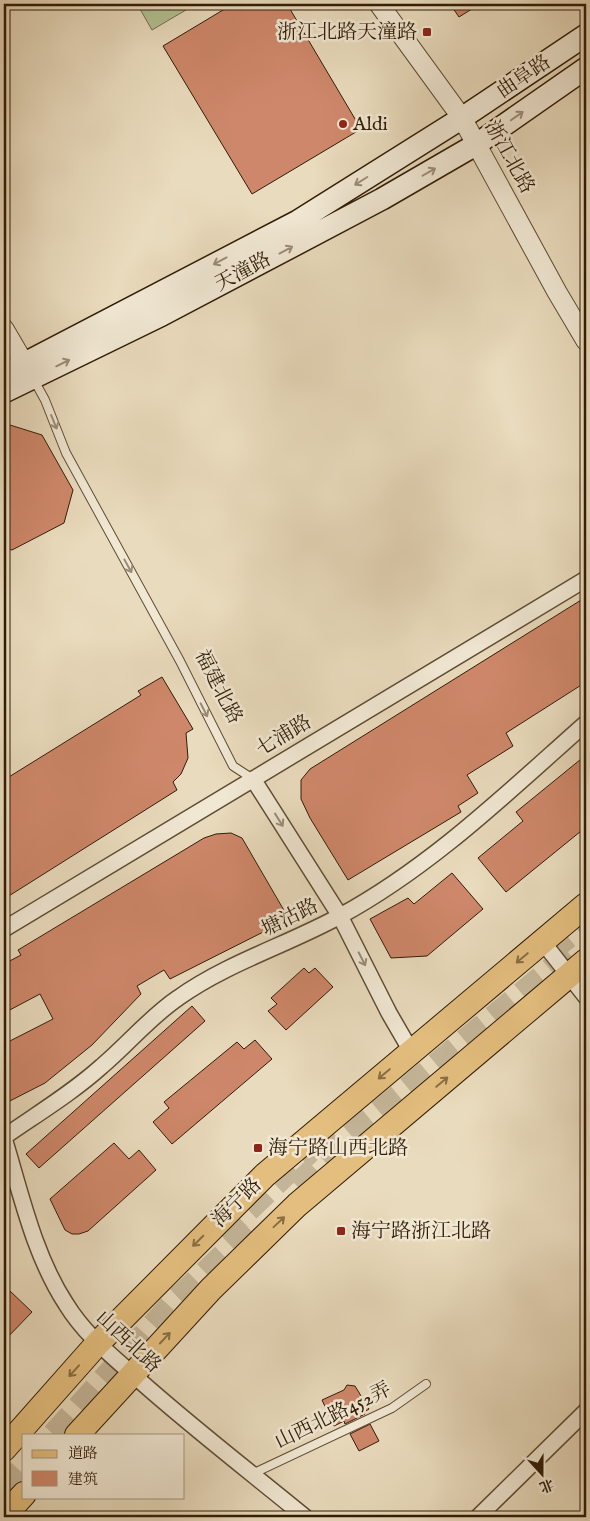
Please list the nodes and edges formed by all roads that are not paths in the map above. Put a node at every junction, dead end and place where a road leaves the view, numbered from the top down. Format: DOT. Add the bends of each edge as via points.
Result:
graph roads {
  1 [pos="379,4"];
  2 [pos="586,35"];
  3 [pos="586,68"];
  4 [pos="462,118"];
  5 [pos="477,144"];
  6 [pos="4,329"];
  7 [pos="586,340"];
  8 [pos="28,371"];
  9 [pos="4,374"];
  10 [pos="4,392"];
  11 [pos="586,579"];
  12 [pos="586,723"];
  13 [pos="253,779"];
  14 [pos="586,905"];
  15 [pos="340,916"];
  16 [pos="4,929"];
  17 [pos="542,941"];
  18 [pos="578,968"];
  19 [pos="586,998"];
  20 [pos="411,1051"];
  21 [pos="4,1138"];
  22 [pos="97,1344"];
  23 [pos="132,1374"];
  24 [pos="426,1384"];
  25 [pos="586,1411"];
  26 [pos="78,1434"];
  27 [pos="4,1449"];
  28 [pos="252,1474"];
  29 [pos="22,1496"];
  30 [pos="4,1516"];
  31 [pos="305,1517"];
  32 [pos="478,1517"];
  1 -- 4 [label="street, 浙江北路"];
  2 -- 4 [label="main road, 曲阜路"];
  5 -- 3 [label="main road, 曲阜路, one-way"];
  4 -- 5 [label="street, 浙江北路"];
  4 -- 8 [label="main road, 天潼路, one-way" via="298,221"];
  5 -- 7 [label="street, 浙江北路"];
  8 -- 5 [label="main road, 天潼路, one-way" via="162,315 382,199"];
  6 -- 8 [label="street, 福建北路"];
  8 -- 9 [label="main road, 天潼路"];
  8 -- 10 [label="main road, 天潼路"];
  8 -- 13 [label="lane, 福建北路, one-way" via="45,400 66,453 180,661 233,766"];
  11 -- 13 [label="street, 七浦路"];
  12 -- 15 [label="street, 塘沽路" via="430,858"];
  13 -- 15 [label="street, 福建北路, one-way"];
  13 -- 16 [label="street, 七浦路"];
  14 -- 17 [label="main road, 海宁路"];
  15 -- 20 [label="street, 福建北路, one-way"];
  15 -- 21 [label="street, 塘沽路" via="204,982 176,999 93,1074"];
  17 -- 18 [label="street"];
  17 -- 20 [label="main road, 海宁路, one-way"];
  18 -- 19 [label="street"];
  23 -- 18 [label="main road, one-way" via="211,1289 297,1205"];
  20 -- 22 [label="main road, 海宁路, one-way" via="265,1175"];
  21 -- 22 [label="street, 山西北路" via="40,1256 65,1303"];
  22 -- 23 [label="street, 山西北路"];
  22 -- 27 [label="main road, 海宁路, one-way"];
  23 -- 26 [label="main road"];
  23 -- 28 [label="street, 山西北路"];
  24 -- 28 [label="lane, 山西北路452弄" via="392,1408"];
  25 -- 32 [label="street"];
  28 -- 31 [label="street, 山西北路"];
  29 -- 30 [label="main road"];
}
